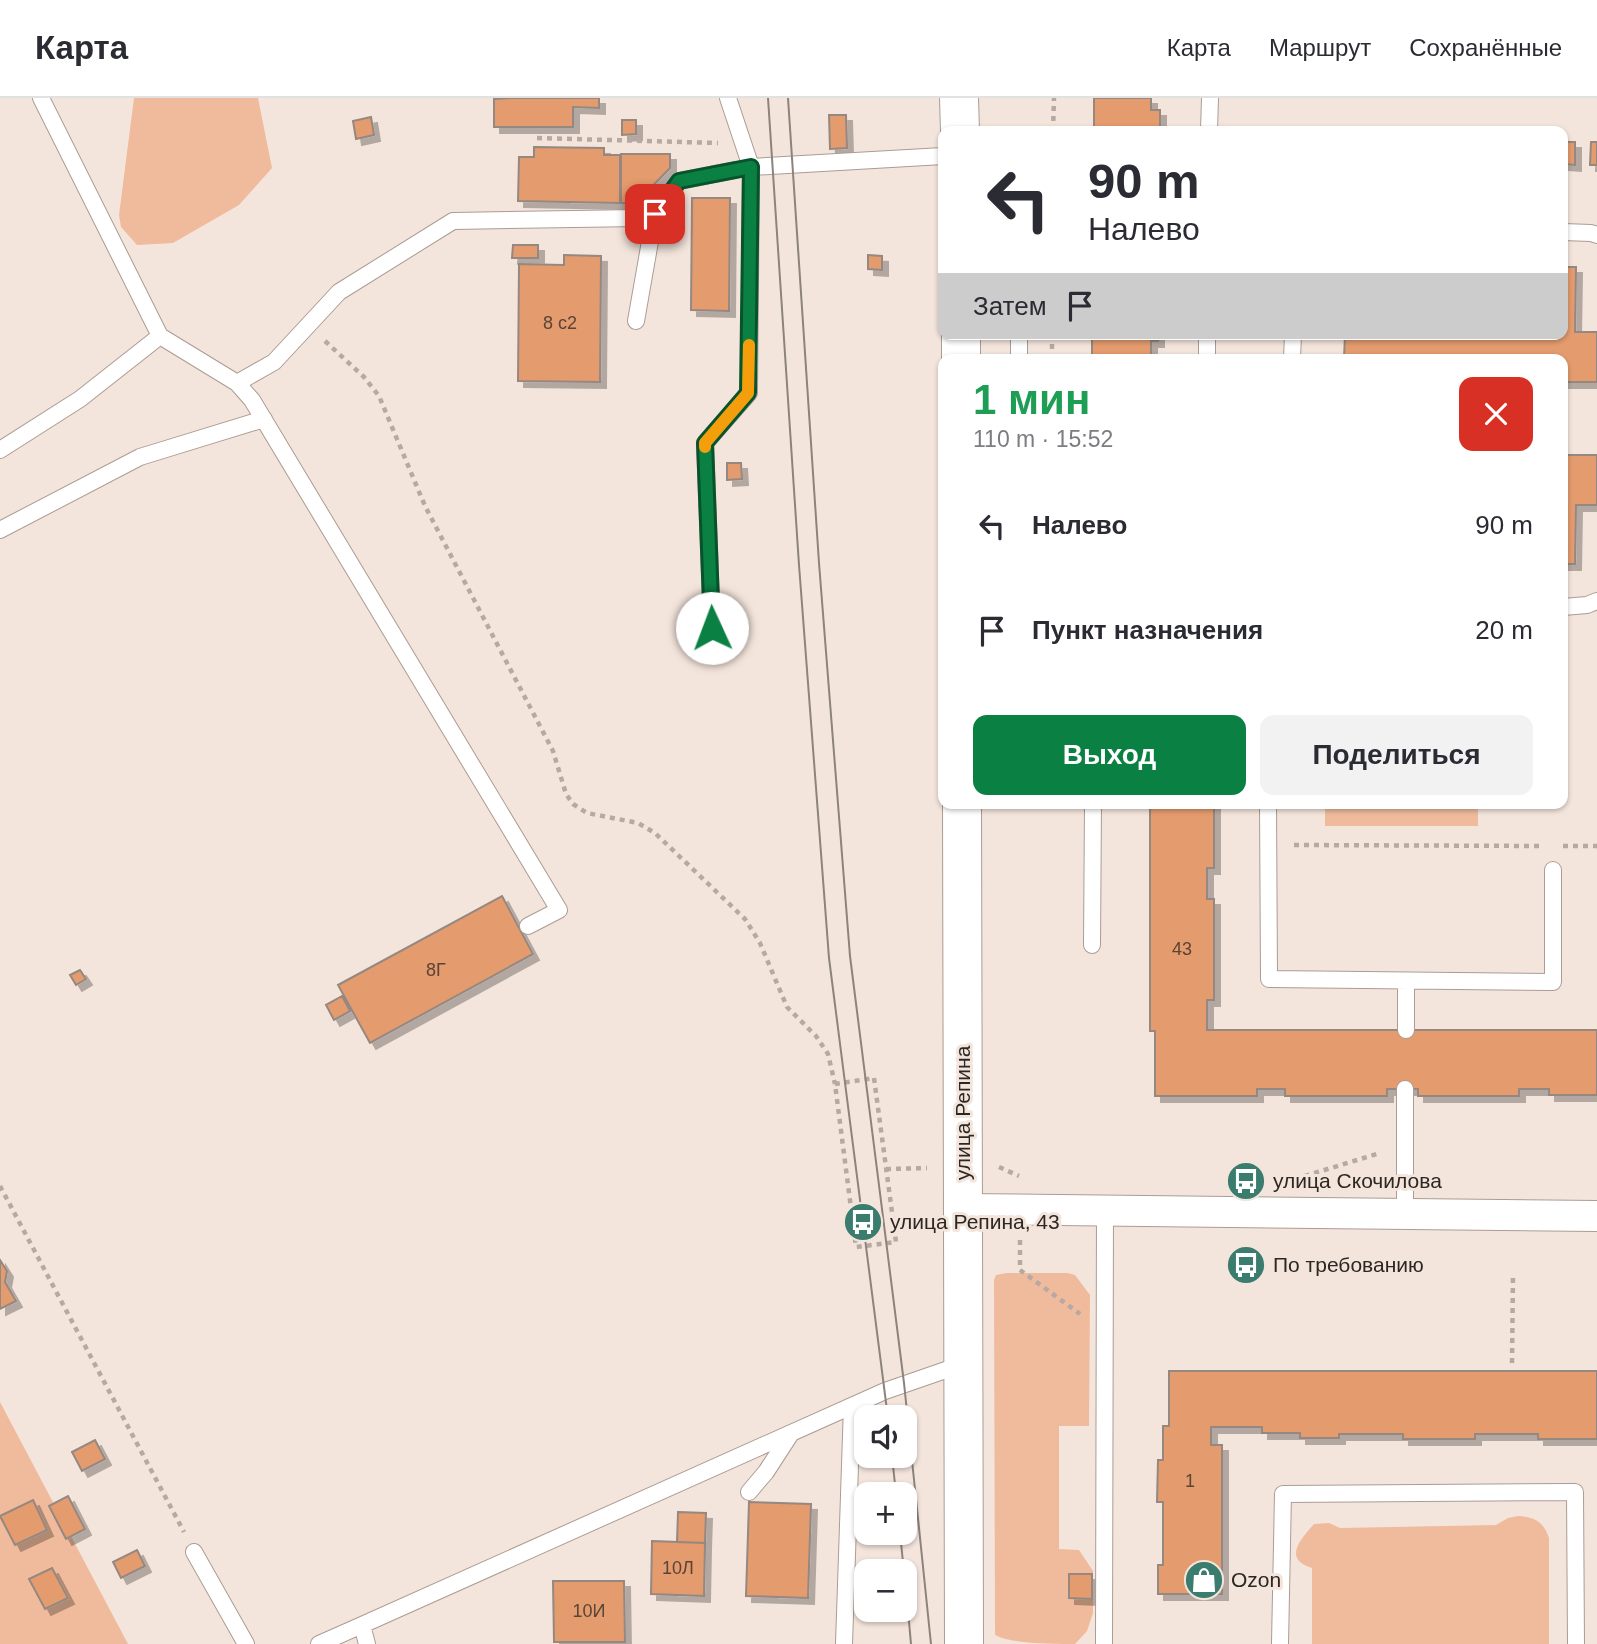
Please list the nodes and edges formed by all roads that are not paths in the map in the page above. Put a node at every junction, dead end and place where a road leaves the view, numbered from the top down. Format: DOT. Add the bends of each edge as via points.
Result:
graph roads {
  1 [pos="41,98"];
  2 [pos="728,98"];
  3 [pos="959,98"];
  4 [pos="1210,98"];
  5 [pos="960,126"];
  6 [pos="1209,126"];
  7 [pos="938,156"];
  8 [pos="751,167"];
  9 [pos="655,214"];
  10 [pos="1568,232"];
  11 [pos="1597,235"];
  12 [pos="636,321"];
  13 [pos="160,336"];
  14 [pos="237,383"];
  15 [pos="264,419"];
  16 [pos="0,450"];
  17 [pos="0,530"];
  18 [pos="1597,601"];
  19 [pos="1568,607"];
  20 [pos="712,628"];
  21 [pos="962,809"];
  22 [pos="1093,809"];
  23 [pos="1268,809"];
  24 [pos="1553,870"];
  25 [pos="528,926"];
  26 [pos="1092,945"];
  27 [pos="1406,981"];
  28 [pos="1406,1030"];
  29 [pos="1405,1089"];
  30 [pos="963,1209"];
  31 [pos="1105,1210"];
  32 [pos="1405,1214"];
  33 [pos="1597,1216"];
  34 [pos="963,1364"];
  35 [pos="852,1406"];
  36 [pos="790,1435"];
  37 [pos="748,1492"];
  38 [pos="194,1552"];
  39 [pos="362,1625"];
  40 [pos="246,1644"];
  41 [pos="319,1644"];
  42 [pos="367,1644"];
  43 [pos="844,1644"];
  44 [pos="964,1644"];
  45 [pos="1104,1644"];
  46 [pos="1280,1644"];
  47 [pos="1577,1644"];
  1 -- 13 [label="lane"];
  2 -- 8 [label="lane"];
  3 -- 5 [label="street"];
  4 -- 6 [label="lane"];
  7 -- 8 [label="lane"];
  8 -- 9 [label="lane" via="679,181"];
  8 -- 20 [label="lane" via="748,393 705,443"];
  9 -- 12 [label="lane"];
  9 -- 14 [label="lane" via="453,221 339,292 274,362"];
  10 -- 11 [label="lane"];
  13 -- 14 [label="lane"];
  13 -- 16 [label="lane" via="80,398"];
  14 -- 15 [label="lane"];
  15 -- 17 [label="lane" via="140,457"];
  15 -- 25 [label="lane" via="559,910"];
  18 -- 19 [label="lane"];
  21 -- 30 [label="street, улица Репина"];
  22 -- 26 [label="lane"];
  23 -- 27 [label="lane" via="1269,979"];
  24 -- 27 [label="lane" via="1553,982"];
  27 -- 28 [label="lane"];
  29 -- 32 [label="lane"];
  30 -- 31 [label="street, улица Репина"];
  30 -- 34 [label="street"];
  31 -- 32 [label="street, улица Репина"];
  31 -- 45 [label="lane"];
  32 -- 33 [label="street, улица Репина"];
  34 -- 35 [label="lane"];
  34 -- 44 [label="street"];
  35 -- 36 [label="lane"];
  35 -- 43 [label="lane"];
  36 -- 37 [label="lane"];
  36 -- 39 [label="lane"];
  38 -- 40 [label="lane"];
  39 -- 41 [label="lane"];
  39 -- 42 [label="lane"];
  46 -- 47 [label="lane" via="1283,1494 1575,1492"];
}
